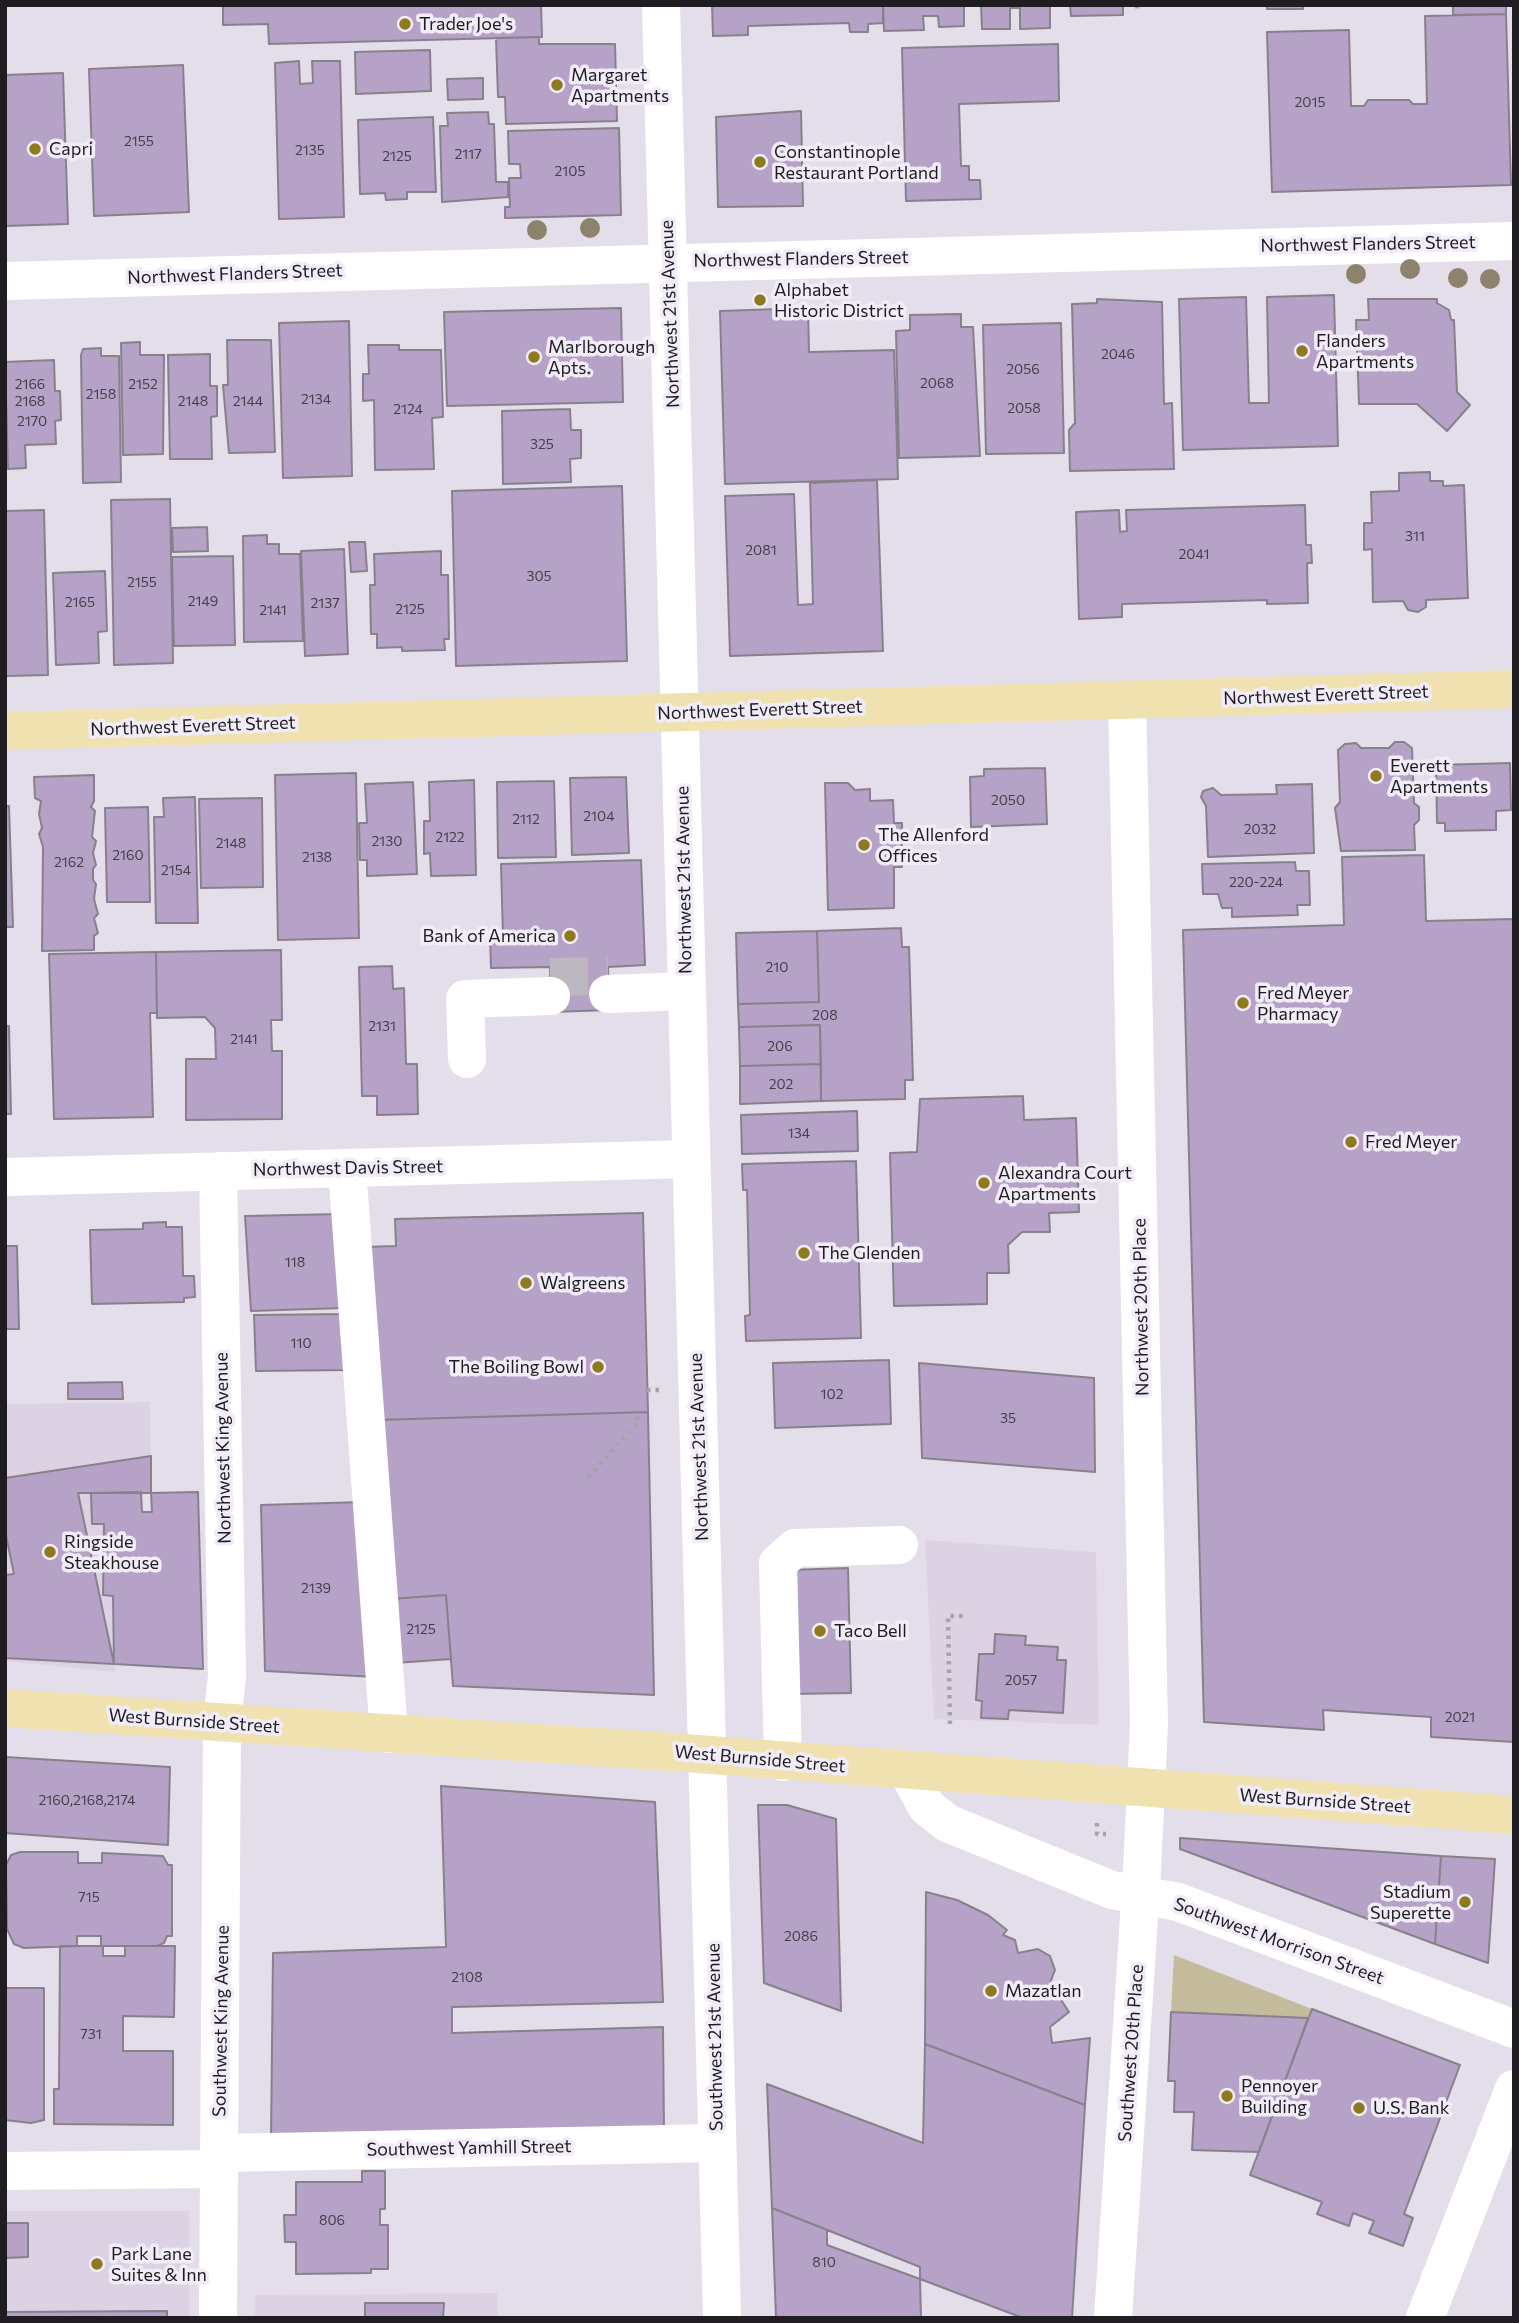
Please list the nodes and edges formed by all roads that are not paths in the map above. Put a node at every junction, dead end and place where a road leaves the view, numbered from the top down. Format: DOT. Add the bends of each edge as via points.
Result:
graph roads {
  1 [pos="661,5"];
  2 [pos="1514,241"];
  3 [pos="669,262"];
  4 [pos="5,281"];
  5 [pos="1514,690"];
  6 [pos="1127,700"];
  7 [pos="680,712"];
  8 [pos="5,731"];
  9 [pos="687,982"];
  10 [pos="608,985"];
  11 [pos="550,986"];
  12 [pos="467,1059"];
  13 [pos="691,1159"];
  14 [pos="347,1168"];
  15 [pos="218,1171"];
  16 [pos="5,1177"];
  17 [pos="899,1545"];
  18 [pos="5,1708"];
  19 [pos="222,1724"];
  20 [pos="389,1734"];
  21 [pos="709,1756"];
  22 [pos="783,1762"];
  23 [pos="907,1771"];
  24 [pos="1145,1788"];
  25 [pos="1514,1815"];
  26 [pos="1140,1895"];
  27 [pos="1514,2029"];
  28 [pos="1514,2089"];
  29 [pos="718,2143"];
  30 [pos="219,2161"];
  31 [pos="5,2171"];
  32 [pos="218,2318"];
  33 [pos="722,2318"];
  34 [pos="1113,2318"];
  35 [pos="1425,2318"];
  1 -- 3 [label="street, Northwest 21st Avenue"];
  2 -- 3 [label="street, Northwest Flanders Street"];
  3 -- 4 [label="street, Northwest Flanders Street"];
  3 -- 7 [label="street, Northwest 21st Avenue"];
  5 -- 6 [label="main road, Northwest Everett Street"];
  6 -- 7 [label="main road, Northwest Everett Street"];
  6 -- 24 [label="street, Northwest 20th Place" via="1149,1714"];
  7 -- 8 [label="main road, Northwest Everett Street"];
  7 -- 9 [label="street, Northwest 21st Avenue"];
  9 -- 10 [label="street"];
  9 -- 13 [label="street, Northwest 21st Avenue"];
  11 -- 12 [label="street" via="465,999"];
  13 -- 14 [label="street, Northwest Davis Street"];
  13 -- 21 [label="street, Northwest 21st Avenue"];
  14 -- 15 [label="street, Northwest Davis Street"];
  14 -- 20 [label="street"];
  15 -- 16 [label="street, Northwest Davis Street"];
  15 -- 19 [label="street, Northwest King Avenue" via="227,1676"];
  17 -- 22 [label="street" via="795,1548 778,1563"];
  18 -- 19 [label="main road, West Burnside Street"];
  19 -- 20 [label="main road, West Burnside Street"];
  19 -- 30 [label="street, Southwest King Avenue"];
  20 -- 21 [label="main road, West Burnside Street"];
  21 -- 22 [label="main road, West Burnside Street"];
  21 -- 29 [label="street, Southwest 21st Avenue"];
  22 -- 23 [label="main road, West Burnside Street"];
  23 -- 24 [label="main road, West Burnside Street"];
  23 -- 26 [label="street, Southwest Morrison Street" via="927,1807 947,1823 1112,1890"];
  24 -- 25 [label="main road, West Burnside Street"];
  24 -- 26 [label="street, Southwest 20th Place"];
  26 -- 27 [label="street, Southwest Morrison Street" via="1178,1902"];
  26 -- 34 [label="street, Southwest 20th Place"];
  28 -- 35 [label="street"];
  29 -- 30 [label="street, Southwest Yamhill Street"];
  29 -- 33 [label="street, Southwest 21st Avenue"];
  30 -- 31 [label="street, Southwest Yamhill Street"];
  30 -- 32 [label="street, Southwest King Avenue"];
}
